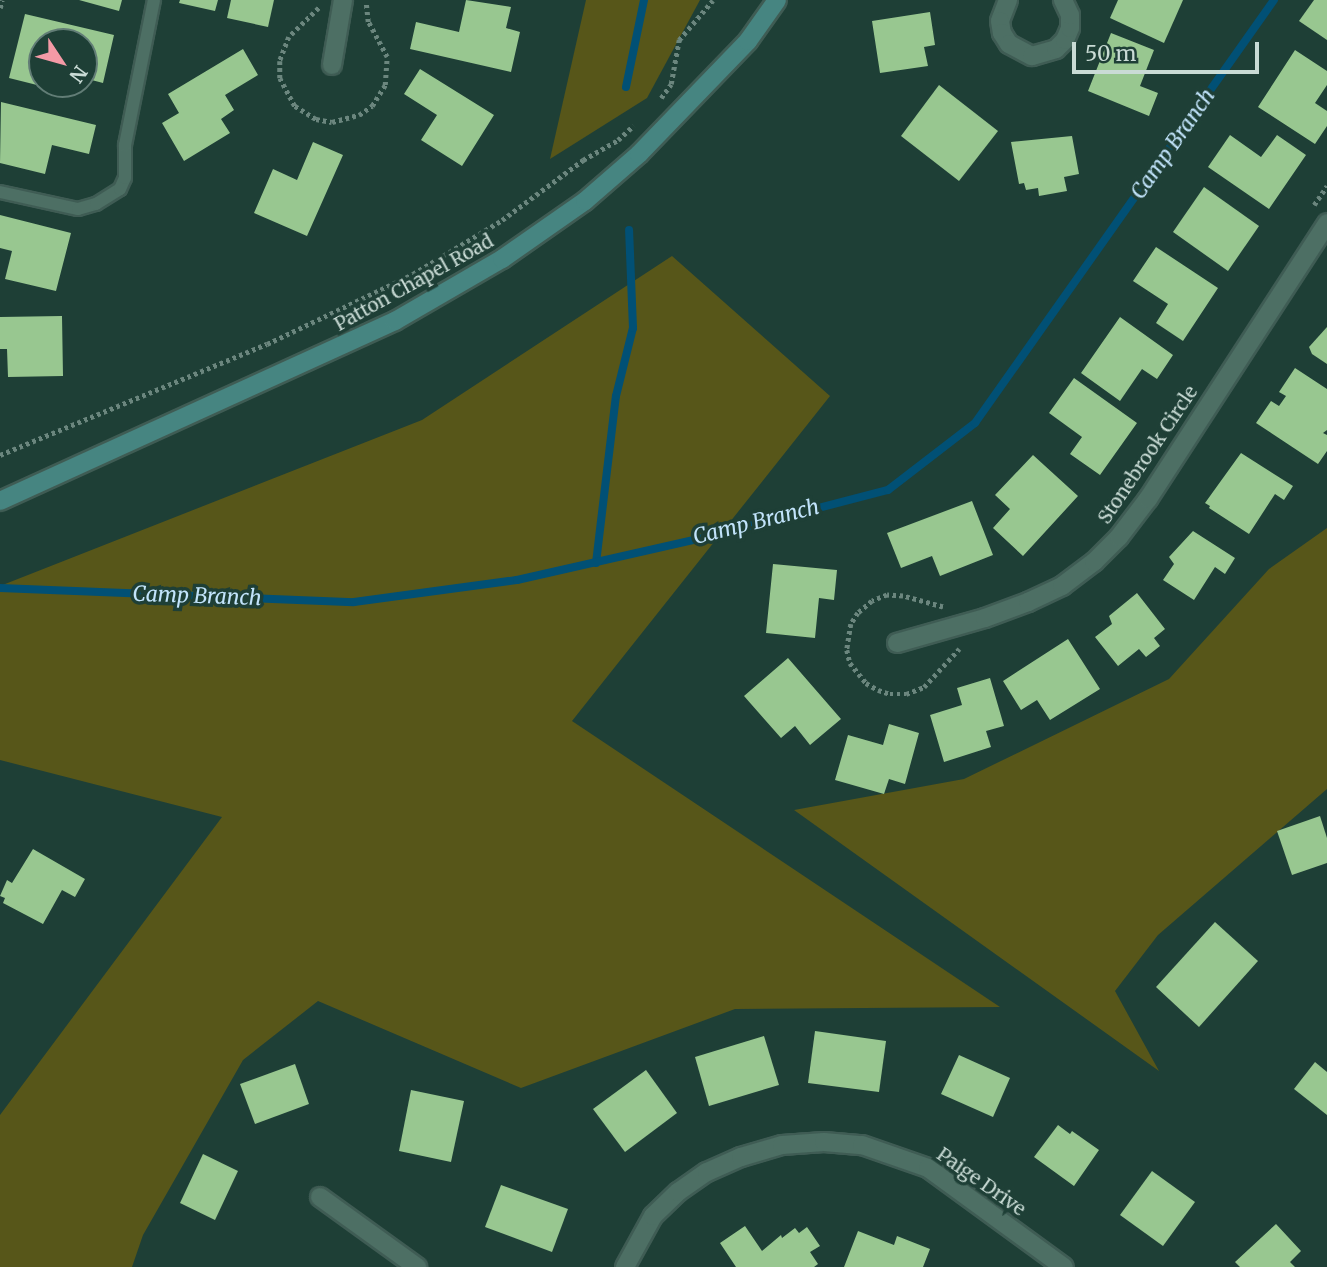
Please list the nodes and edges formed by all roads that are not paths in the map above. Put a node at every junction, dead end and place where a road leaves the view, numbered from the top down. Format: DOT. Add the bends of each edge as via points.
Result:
graph roads {
  1 [pos="155,0"];
  2 [pos="344,0"];
  3 [pos="777,0"];
  4 [pos="1008,0"];
  5 [pos="1063,0"];
  6 [pos="332,65"];
  7 [pos="0,192"];
  8 [pos="1327,223"];
  9 [pos="0,501"];
  10 [pos="897,643"];
  11 [pos="320,1197"];
  12 [pos="417,1267"];
  13 [pos="625,1267"];
  14 [pos="1064,1267"];
  1 -- 7 [label="lane" via="120,189 78,209"];
  2 -- 6 [label="street"];
  3 -- 9 [label="street, Patton Chapel Road" via="748,41 639,154 585,201 502,259 395,321"];
  4 -- 5 [label="street" via="1000,20 1003,33 1020,52 1032,56 1056,49 1065,40 1070,15"];
  8 -- 10 [label="street, Stonebrook Circle" via="1148,499 1102,554 1062,586 1028,602"];
  11 -- 12 [label="street"];
  13 -- 14 [label="street, Paige Drive" via="653,1216 707,1171 782,1145 824,1142 862,1145 928,1168"];
}
